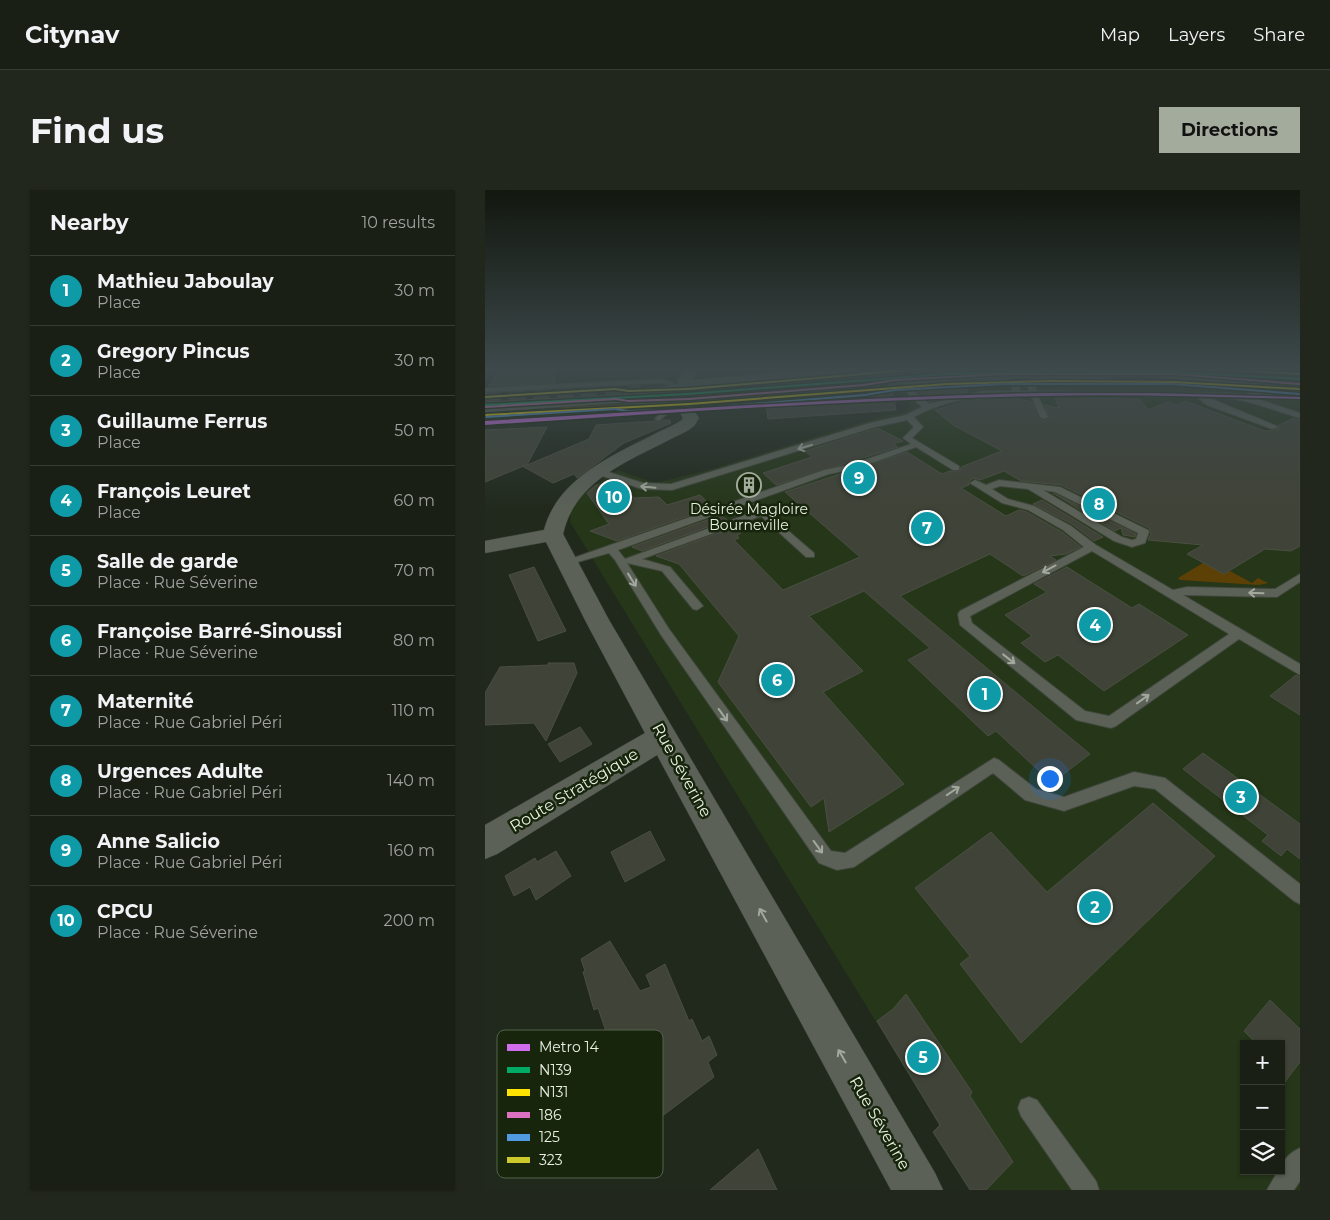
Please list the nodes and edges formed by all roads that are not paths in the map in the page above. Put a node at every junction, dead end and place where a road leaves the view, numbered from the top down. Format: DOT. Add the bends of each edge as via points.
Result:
graph roads {
  1 [pos="661,416"];
  2 [pos="691,416"];
  3 [pos="1245,416"];
  4 [pos="909,417"];
  5 [pos="659,419"];
  6 [pos="1275,427"];
  7 [pos="896,430"];
  8 [pos="918,444"];
  9 [pos="956,468"];
  10 [pos="599,472"];
  11 [pos="975,483"];
  12 [pos="1031,487"];
  13 [pos="985,489"];
  14 [pos="748,499"];
  15 [pos="762,512"];
  16 [pos="553,534"];
  17 [pos="1092,546"];
  18 [pos="485,547"];
  19 [pos="810,555"];
  20 [pos="620,556"];
  21 [pos="567,562"];
  22 [pos="1300,577"];
  23 [pos="1172,594"];
  24 [pos="697,606"];
  25 [pos="1239,633"];
  26 [pos="1300,670"];
  27 [pos="663,737"];
  28 [pos="485,843"];
  29 [pos="1300,895"];
  30 [pos="1029,1108"];
  31 [pos="1300,1160"];
  32 [pos="918,1190"];
  33 [pos="1087,1190"];
  34 [pos="1279,1190"];
  1 -- 5 [label="lane"];
  2 -- 10 [label="main road" via="688,423"];
  3 -- 6 [label="lane"];
  4 -- 7 [label="lane"];
  4 -- 7 [label="lane" via="919,427"];
  7 -- 8 [label="lane"];
  7 -- 10 [label="lane, one-way" via="873,425 673,487 642,486"];
  8 -- 9 [label="lane"];
  8 -- 14 [label="lane"];
  10 -- 16 [label="main road" via="563,503"];
  11 -- 13 [label="lane"];
  12 -- 12 [label="lane" via="1057,490 1135,527 1144,532 1141,541 1132,544 1118,538"];
  12 -- 13 [label="lane" via="999,483"];
  13 -- 17 [label="lane" via="1005,501 1031,508"];
  14 -- 15 [label="lane"];
  14 -- 20 [label="lane"];
  15 -- 19 [label="lane"];
  15 -- 20 [label="lane"];
  16 -- 18 [label="main road"];
  16 -- 21 [label="main road, Rue Séverine"];
  17 -- 23 [label="lane"];
  17 -- 25 [label="lane, one-way" via="964,614 966,625 1081,716 1111,722"];
  20 -- 21 [label="lane"];
  20 -- 24 [label="lane" via="666,569"];
  20 -- 29 [label="lane, one-way" via="665,632 825,857 848,862 994,764 1031,795 1064,804 1134,779 1159,783"];
  21 -- 27 [label="main road, Rue Séverine"];
  22 -- 23 [label="lane, one-way" via="1277,593 1187,591"];
  23 -- 25 [label="lane"];
  25 -- 26 [label="lane"];
  27 -- 28 [label="main road, Route Stratégique"];
  32 -- 27 [label="main road, Rue Séverine, one-way"];
  30 -- 33 [label="lane"];
  31 -- 34 [label="lane"];
}
